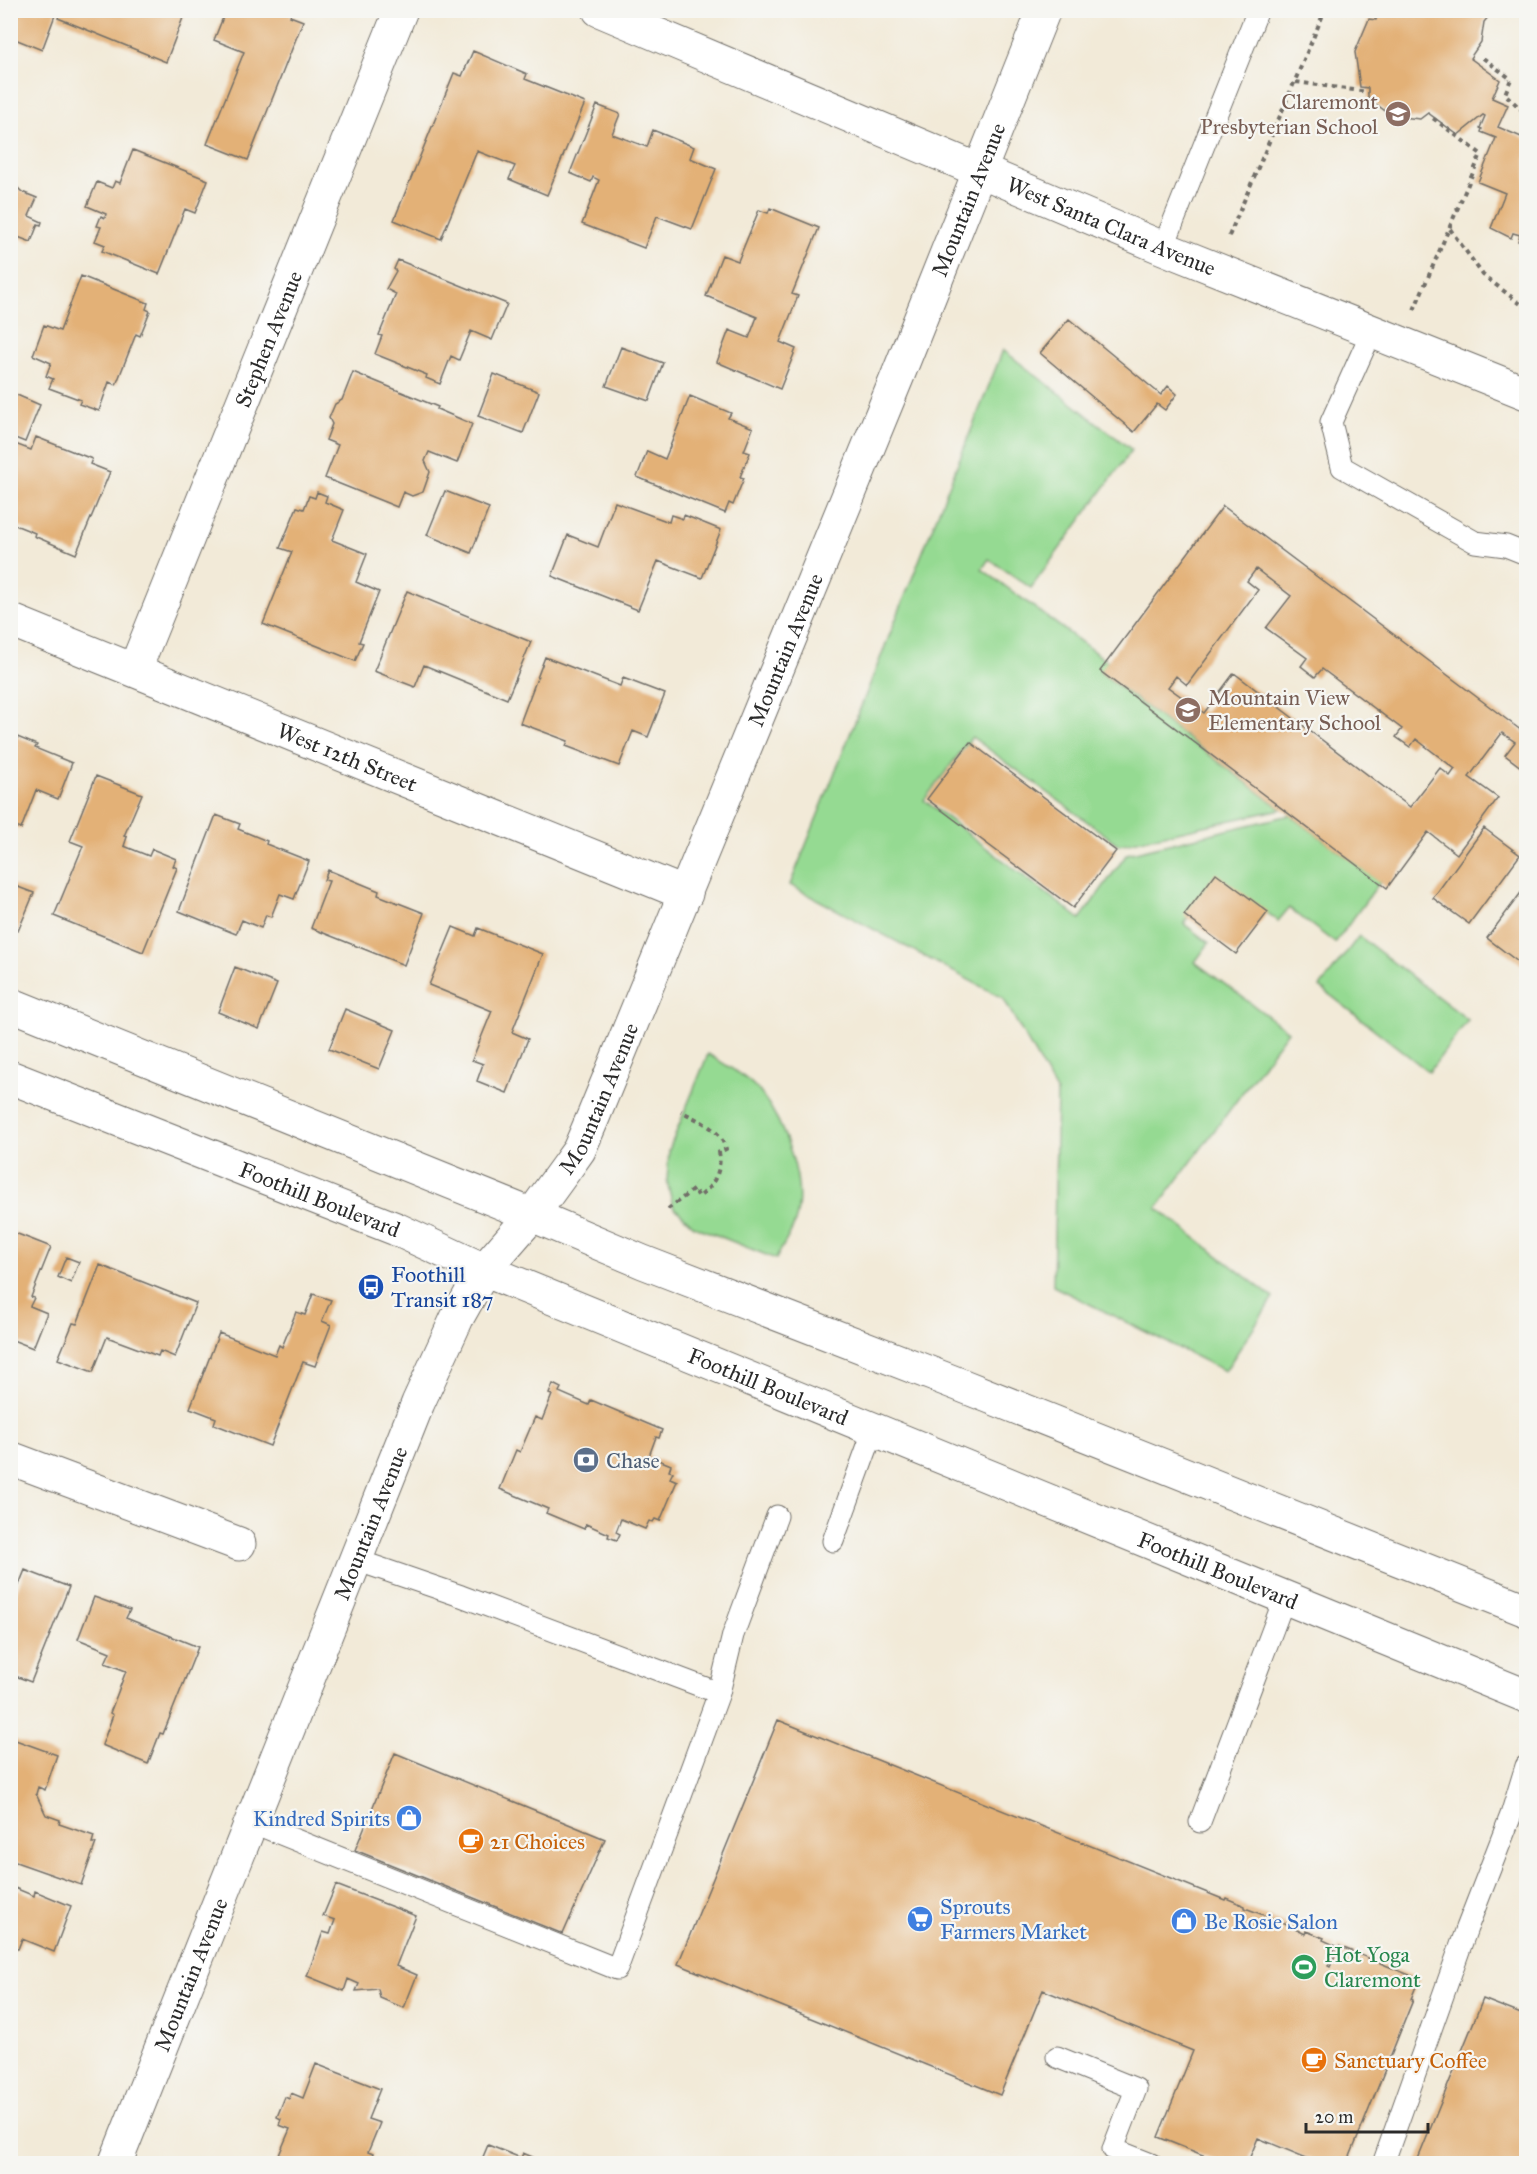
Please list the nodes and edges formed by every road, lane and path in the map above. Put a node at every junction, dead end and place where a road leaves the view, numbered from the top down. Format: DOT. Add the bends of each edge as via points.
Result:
graph roads {
  1 [pos="401,10"];
  2 [pos="599,10"];
  3 [pos="1044,10"];
  4 [pos="1258,10"];
  5 [pos="1325,10"];
  6 [pos="1483,58"];
  7 [pos="1296,82"];
  8 [pos="1368,92"];
  9 [pos="1527,114"];
  10 [pos="1430,116"];
  11 [pos="979,171"];
  12 [pos="1450,228"];
  13 [pos="1229,237"];
  14 [pos="1163,248"];
  15 [pos="1527,308"];
  16 [pos="1414,311"];
  17 [pos="1372,331"];
  18 [pos="1527,393"];
  19 [pos="1527,554"];
  20 [pos="10,620"];
  21 [pos="135,669"];
  22 [pos="686,894"];
  23 [pos="10,1004"];
  24 [pos="10,1077"];
  25 [pos="681,1110"];
  26 [pos="668,1209"];
  27 [pos="532,1215"];
  28 [pos="484,1270"];
  29 [pos="874,1430"];
  30 [pos="10,1458"];
  31 [pos="777,1516"];
  32 [pos="833,1541"];
  33 [pos="239,1545"];
  34 [pos="356,1560"];
  35 [pos="1285,1598"];
  36 [pos="1527,1610"];
  37 [pos="719,1693"];
  38 [pos="1527,1696"];
  39 [pos="1527,1766"];
  40 [pos="251,1822"];
  41 [pos="1200,1822"];
  42 [pos="1057,2057"];
  43 [pos="115,2163"];
  44 [pos="1151,2163"];
  45 [pos="1383,2163"];
  1 -- 21 [label="main road, Stephen Avenue"];
  2 -- 11 [label="main road, West Santa Clara Avenue"];
  3 -- 11 [label="main road, Mountain Avenue"];
  4 -- 14 [label="lane"];
  5 -- 7 [label="path"];
  6 -- 9 [label="path" via="1511,79 1505,94"];
  7 -- 8 [label="path"];
  7 -- 13 [label="path"];
  10 -- 12 [label="path" via="1481,154"];
  11 -- 14 [label="main road, West Santa Clara Avenue"];
  11 -- 22 [label="main road, Mountain Avenue"];
  12 -- 15 [label="path" via="1483,275"];
  12 -- 16 [label="path"];
  14 -- 17 [label="main road, West Santa Clara Avenue"];
  17 -- 18 [label="main road, West Santa Clara Avenue"];
  17 -- 19 [label="lane" via="1331,422 1342,467 1475,542 1506,546"];
  20 -- 21 [label="main road, West 12th Street"];
  21 -- 22 [label="main road, West 12th Street"];
  22 -- 27 [label="main road, Mountain Avenue" via="579,1150"];
  23 -- 27 [label="main road"];
  24 -- 28 [label="main road, Foothill Boulevard" via="396,1229"];
  25 -- 26 [label="path" via="709,1125 722,1138 726,1149 719,1152 719,1172 711,1187 699,1197 694,1189"];
  27 -- 28 [label="main road, Mountain Avenue"];
  27 -- 36 [label="main road" via="632,1258"];
  28 -- 29 [label="main road, Foothill Boulevard"];
  28 -- 34 [label="main road, Mountain Avenue" via="418,1403"];
  29 -- 32 [label="lane"];
  29 -- 35 [label="main road, Foothill Boulevard"];
  30 -- 33 [label="main road"];
  31 -- 37 [label="lane" via="733,1635"];
  34 -- 37 [label="lane"];
  34 -- 40 [label="main road, Mountain Avenue"];
  35 -- 38 [label="main road, Foothill Boulevard"];
  35 -- 41 [label="lane"];
  37 -- 40 [label="lane" via="617,1969"];
  39 -- 45 [label="lane"];
  40 -- 43 [label="main road, Mountain Avenue"];
  42 -- 44 [label="lane" via="1136,2089 1113,2149"];
}
